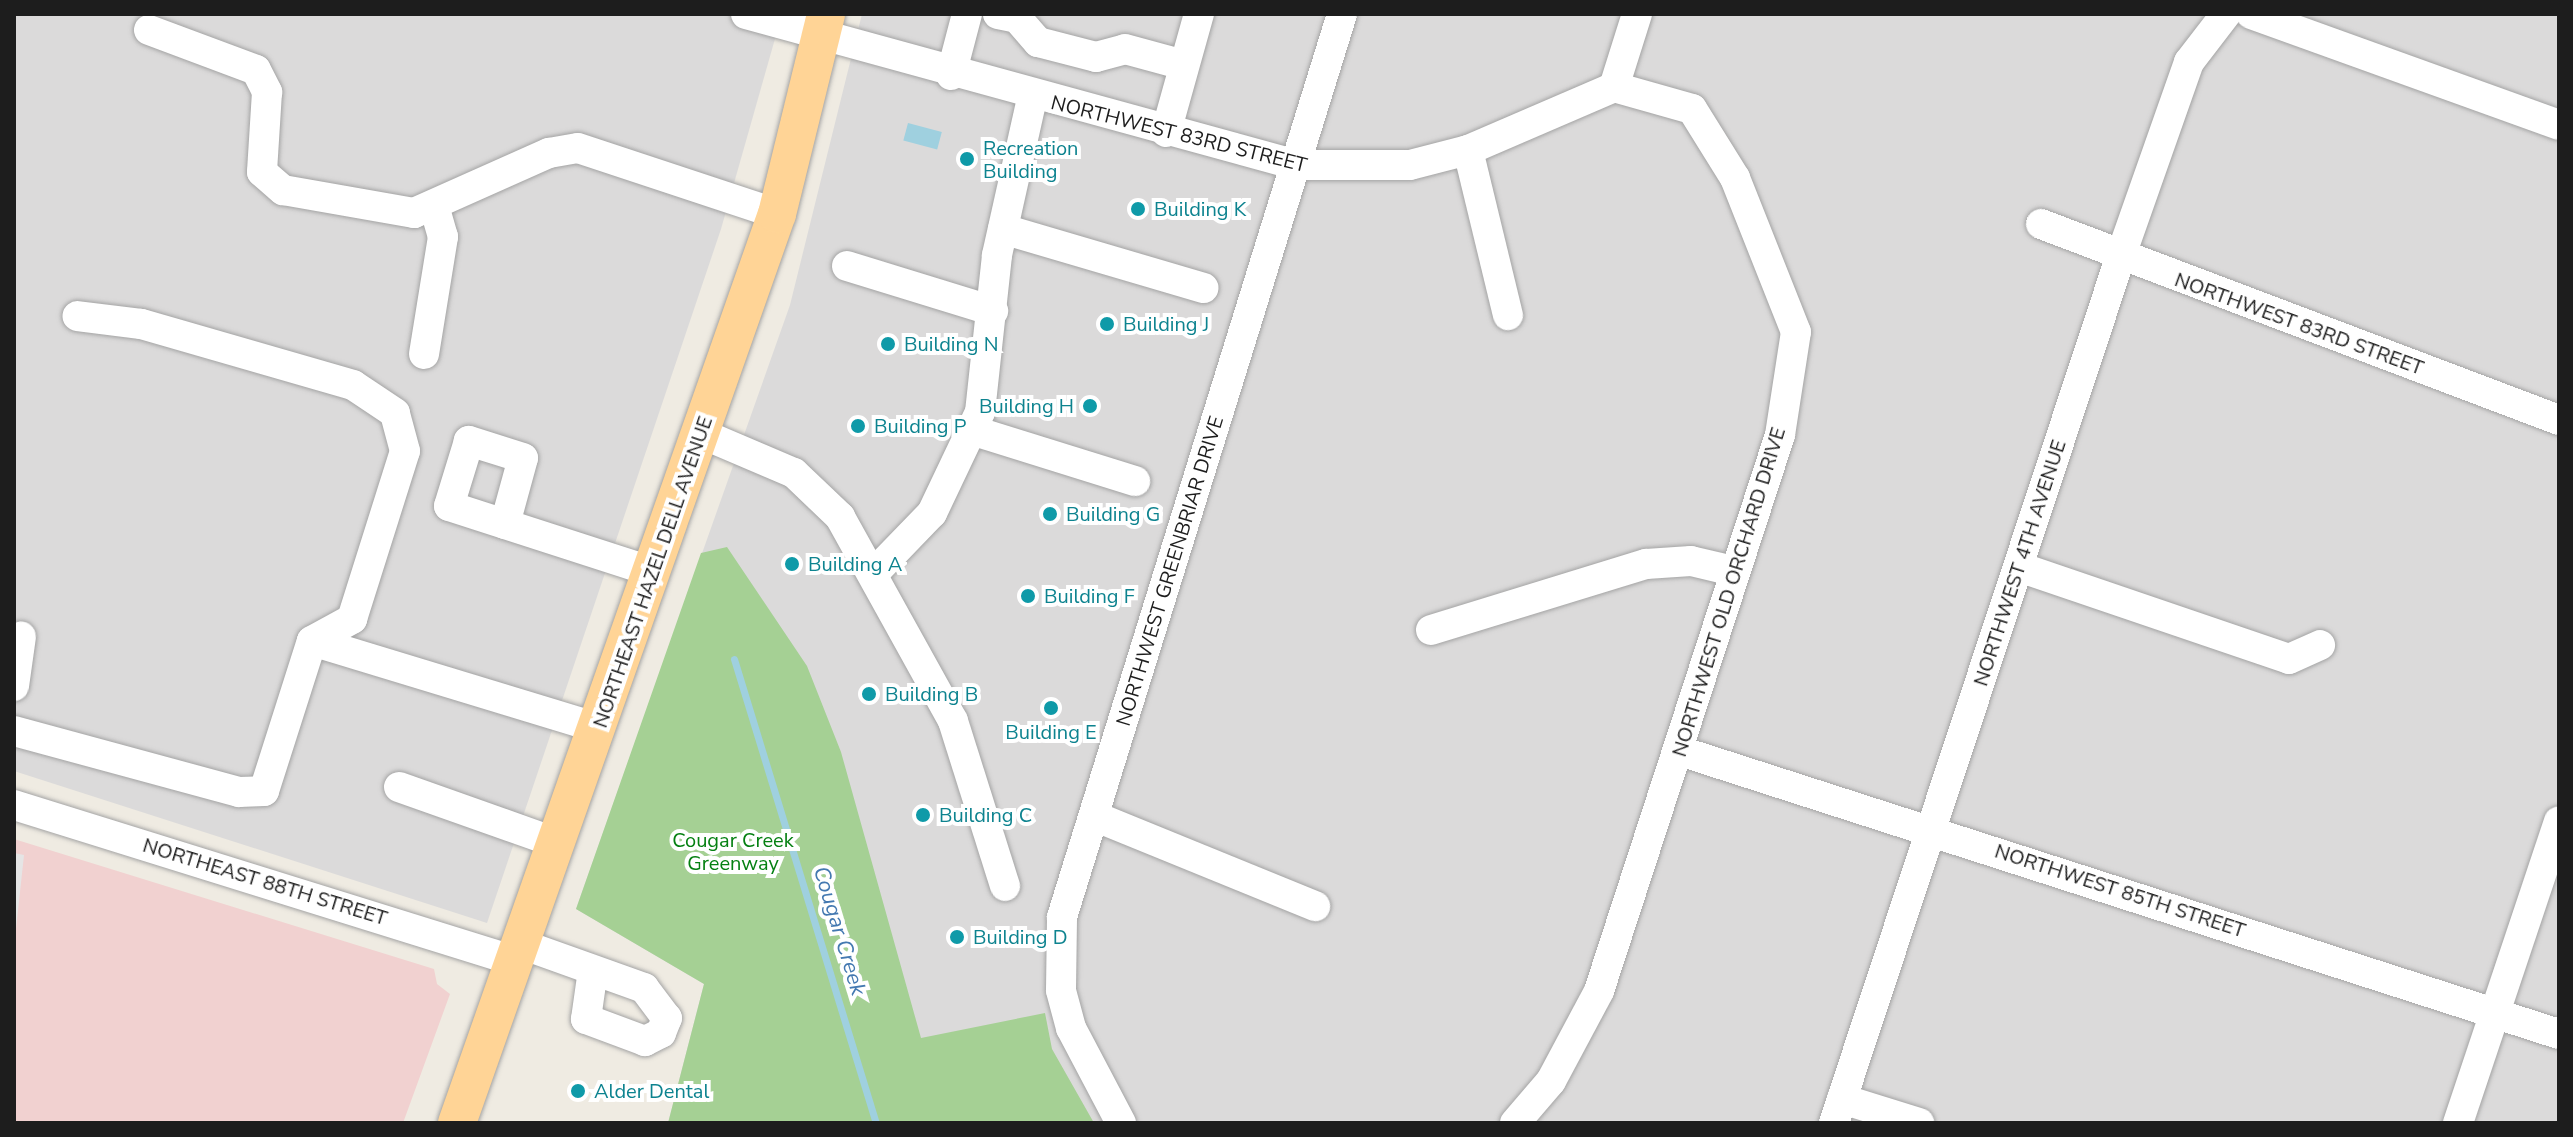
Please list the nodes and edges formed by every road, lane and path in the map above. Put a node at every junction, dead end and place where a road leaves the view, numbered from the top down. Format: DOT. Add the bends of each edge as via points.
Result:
graph roads {
  1 [pos="746,14"];
  2 [pos="967,14"];
  3 [pos="998,14"];
  4 [pos="1199,14"];
  5 [pos="1342,14"];
  6 [pos="1637,14"];
  7 [pos="2226,14"];
  8 [pos="2251,14"];
  9 [pos="823,26"];
  10 [pos="149,30"];
  11 [pos="1184,65"];
  12 [pos="951,75"];
  13 [pos="1614,87"];
  14 [pos="1032,98"];
  15 [pos="2559,125"];
  16 [pos="1166,132"];
  17 [pos="1468,150"];
  18 [pos="1297,165"];
  19 [pos="434,206"];
  20 [pos="777,214"];
  21 [pos="2041,224"];
  22 [pos="1003,229"];
  23 [pos="2120,258"];
  24 [pos="847,266"];
  25 [pos="1204,288"];
  26 [pos="993,311"];
  27 [pos="1508,315"];
  28 [pos="77,316"];
  29 [pos="424,354"];
  30 [pos="2559,420"];
  31 [pos="971,430"];
  32 [pos="700,433"];
  33 [pos="1135,481"];
  34 [pos="505,524"];
  35 [pos="2019,567"];
  36 [pos="1733,571"];
  37 [pos="653,572"];
  38 [pos="873,574"];
  39 [pos="1431,630"];
  40 [pos="21,636"];
  41 [pos="312,641"];
  42 [pos="2320,645"];
  43 [pos="14,686"];
  44 [pos="599,728"];
  45 [pos="14,731"];
  46 [pos="1680,751"];
  47 [pos="399,787"];
  48 [pos="14,805"];
  49 [pos="1094,816"];
  50 [pos="2559,821"];
  51 [pos="1931,830"];
  52 [pos="557,843"];
  53 [pos="1005,886"];
  54 [pos="1315,906"];
  55 [pos="518,952"];
  56 [pos="593,970"];
  57 [pos="2495,1013"];
  58 [pos="2559,1034"];
  59 [pos="1838,1111"];
  60 [pos="457,1123"];
  61 [pos="1121,1123"];
  62 [pos="1515,1123"];
  63 [pos="1919,1123"];
  64 [pos="2458,1123"];
  1 -- 9 [label="street, NORTHWEST 83RD STREET"];
  2 -- 12 [label="street"];
  3 -- 11 [label="street" via="1017,18 1038,42 1096,57 1125,49"];
  4 -- 11 [label="street"];
  5 -- 18 [label="street, NORTHWEST GREENBRIAR DRIVE"];
  6 -- 13 [label="street"];
  7 -- 23 [label="street, NORTHWEST 4TH AVENUE" via="2189,62"];
  8 -- 15 [label="street"];
  9 -- 12 [label="street, NORTHWEST 83RD STREET"];
  9 -- 20 [label="main road, NORTHEAST HAZEL DELL AVENUE"];
  10 -- 19 [label="street" via="256,70 267,92 261,160 272,186 397,215"];
  11 -- 16 [label="street"];
  12 -- 14 [label="street, NORTHWEST 83RD STREET"];
  13 -- 17 [label="street, NORTHWEST 83RD STREET"];
  13 -- 36 [label="street, NORTHWEST OLD ORCHARD DRIVE" via="1692,109 1735,178 1796,332 1780,435"];
  14 -- 16 [label="street, NORTHWEST 83RD STREET"];
  14 -- 22 [label="street"];
  16 -- 18 [label="street, NORTHWEST 83RD STREET"];
  17 -- 18 [label="street, NORTHWEST 83RD STREET" via="1354,170"];
  17 -- 27 [label="street"];
  18 -- 49 [label="street, NORTHWEST GREENBRIAR DRIVE"];
  19 -- 20 [label="street" via="565,148"];
  19 -- 29 [label="street" via="443,237"];
  20 -- 32 [label="main road, NORTHEAST HAZEL DELL AVENUE"];
  21 -- 23 [label="street, NORTHWEST 83RD STREET"];
  22 -- 25 [label="street"];
  22 -- 26 [label="street"];
  23 -- 30 [label="street, NORTHWEST 83RD STREET"];
  23 -- 35 [label="street, NORTHWEST 4TH AVENUE"];
  24 -- 26 [label="street"];
  26 -- 31 [label="street"];
  28 -- 41 [label="street" via="141,324 318,373 395,413 403,462 358,606 347,626"];
  31 -- 33 [label="street"];
  31 -- 38 [label="street" via="932,513"];
  32 -- 37 [label="main road, NORTHEAST HAZEL DELL AVENUE"];
  32 -- 38 [label="street" via="794,473 840,517"];
  34 -- 37 [label="street"];
  35 -- 42 [label="street" via="2289,659"];
  35 -- 51 [label="street, NORTHWEST 4TH AVENUE"];
  36 -- 39 [label="street" via="1691,561 1646,564"];
  36 -- 46 [label="street, NORTHWEST OLD ORCHARD DRIVE"];
  37 -- 44 [label="main road, NORTHEAST HAZEL DELL AVENUE"];
  38 -- 53 [label="street" via="953,721"];
  40 -- 43 [label="street"];
  41 -- 44 [label="street"];
  41 -- 45 [label="street" via="264,791 239,792"];
  44 -- 52 [label="main road, NORTHEAST HAZEL DELL AVENUE"];
  46 -- 51 [label="street, NORTHWEST 85TH STREET"];
  46 -- 62 [label="street, NORTHWEST OLD ORCHARD DRIVE" via="1599,991 1551,1081"];
  47 -- 52 [label="street"];
  48 -- 55 [label="street, NORTHEAST 88TH STREET"];
  49 -- 54 [label="street"];
  49 -- 61 [label="street, NORTHWEST GREENBRIAR DRIVE" via="1062,917 1061,990 1086,1067"];
  50 -- 57 [label="street"];
  51 -- 57 [label="street, NORTHWEST 85TH STREET"];
  51 -- 59 [label="street, NORTHWEST 4TH AVENUE"];
  52 -- 55 [label="main road, NORTHEAST HAZEL DELL AVENUE"];
  55 -- 56 [label="street, NORTHEAST 88TH STREET"];
  55 -- 60 [label="main road, NORTHEAST HAZEL DELL AVENUE"];
  57 -- 58 [label="street, NORTHWEST 85TH STREET"];
  57 -- 64 [label="street"];
  59 -- 63 [label="street"];
}
